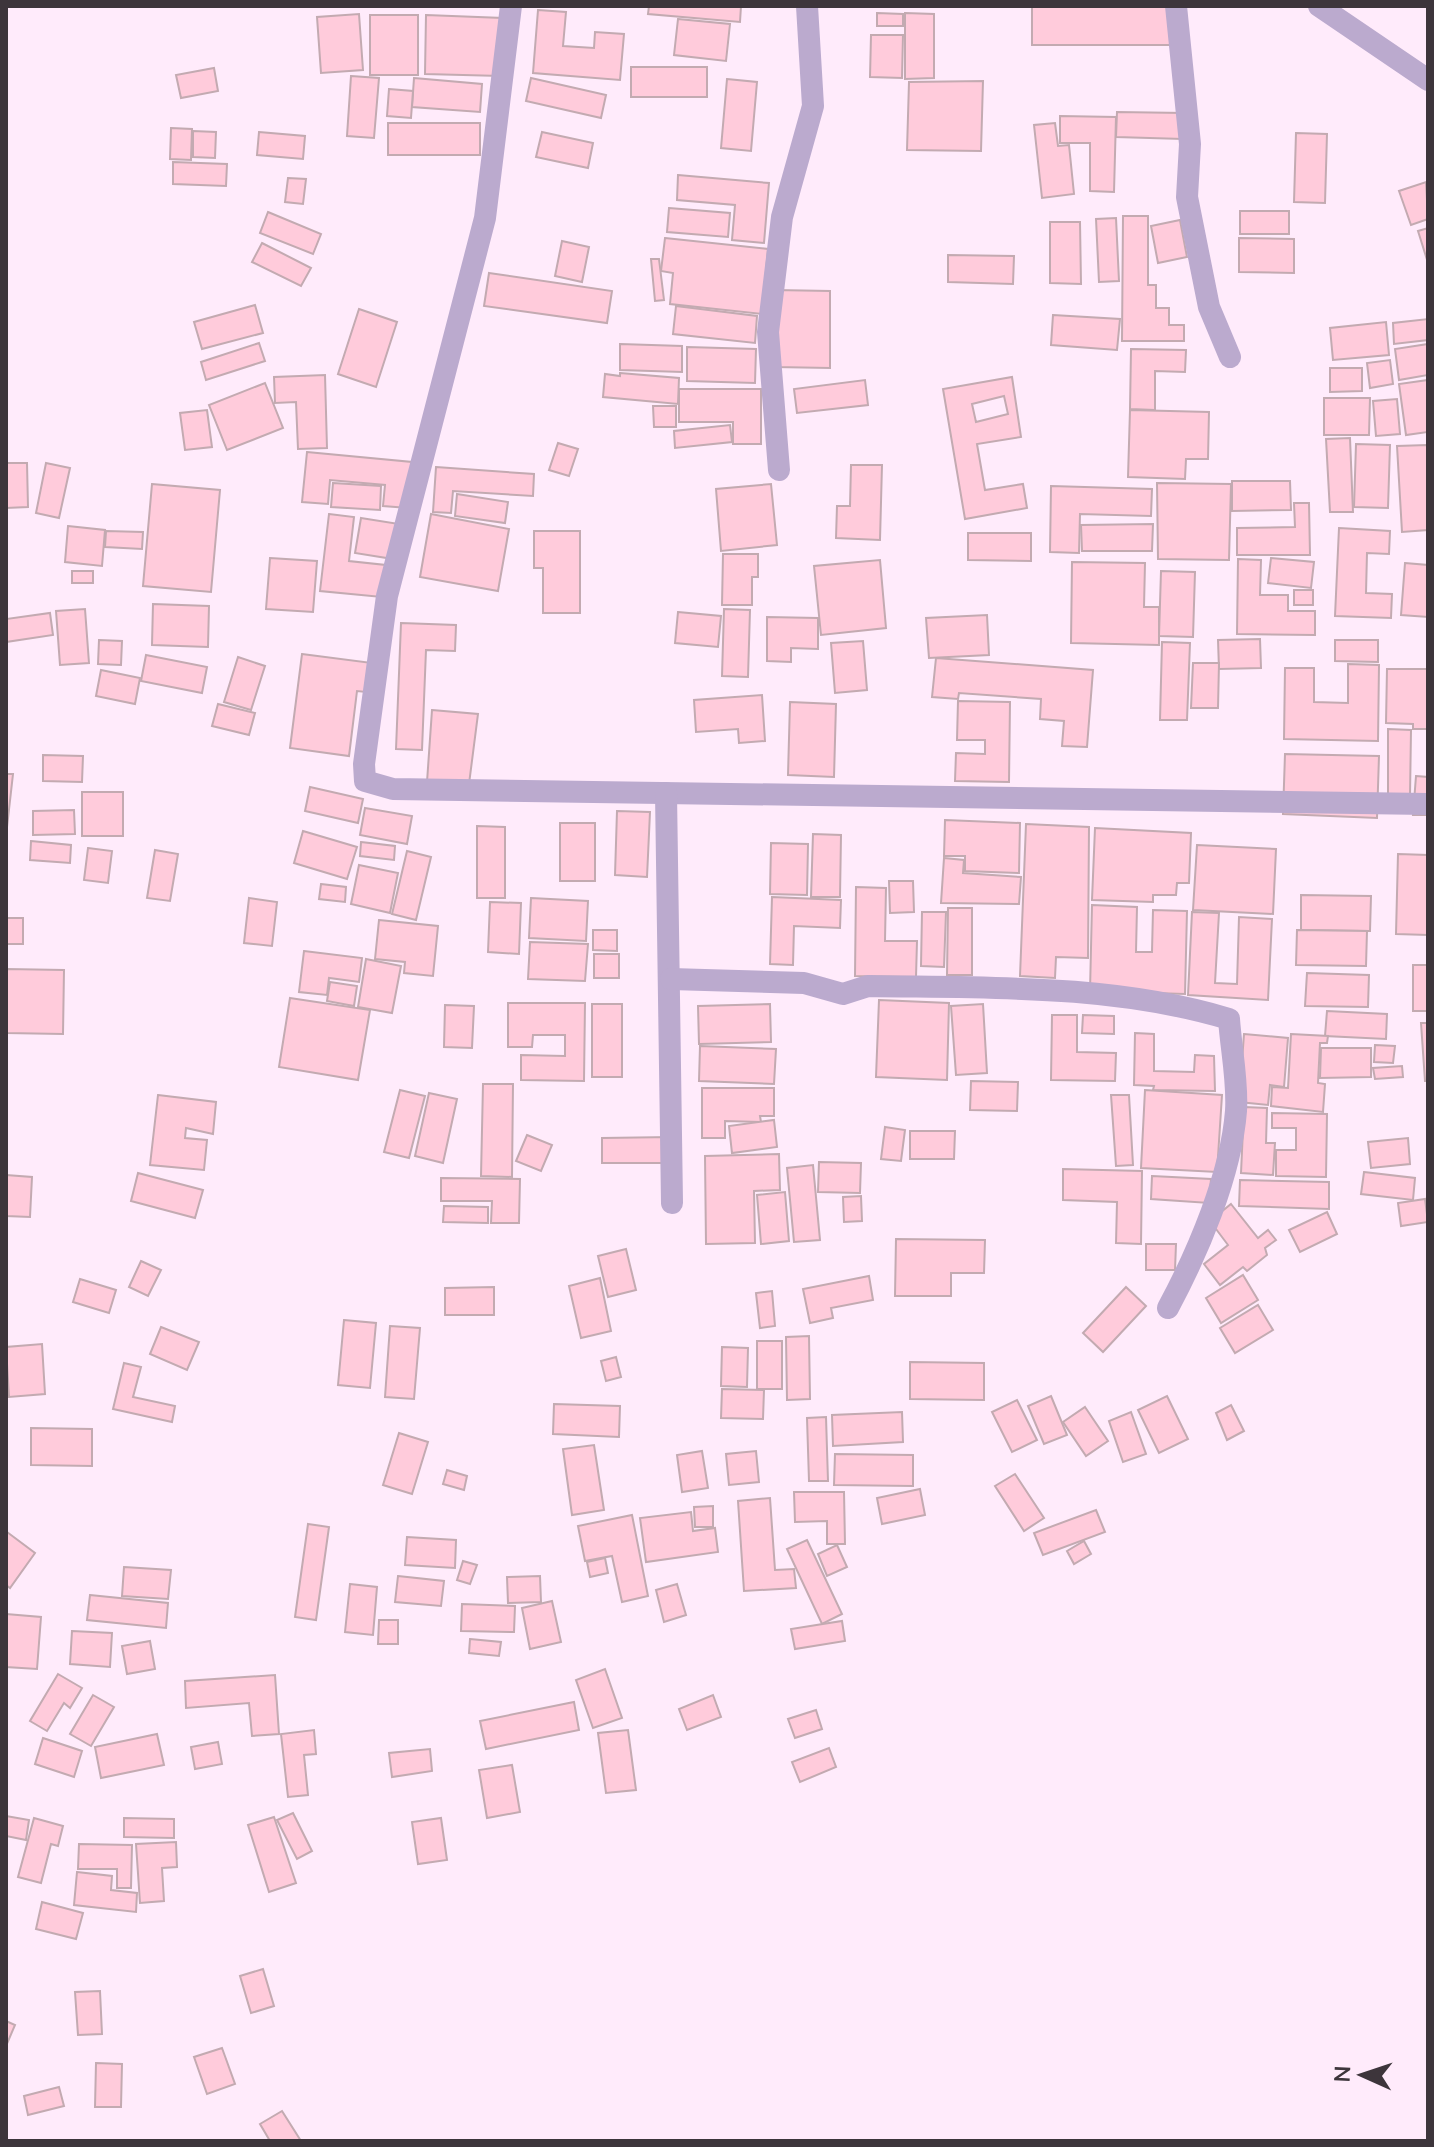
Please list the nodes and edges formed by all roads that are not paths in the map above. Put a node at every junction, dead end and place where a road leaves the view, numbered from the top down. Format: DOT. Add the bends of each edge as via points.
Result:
graph roads {
  1 [pos="511,6"];
  2 [pos="807,6"];
  3 [pos="1176,6"];
  4 [pos="1319,6"];
  5 [pos="1428,80"];
  6 [pos="1230,357"];
  7 [pos="779,470"];
  8 [pos="666,793"];
  9 [pos="1428,804"];
  10 [pos="671,979"];
  11 [pos="672,1203"];
  12 [pos="1168,1308"];
  1 -- 8 [label="street" via="485,218 387,596 365,781 393,789"];
  2 -- 7 [label="street" via="813,106 782,217 768,332"];
  3 -- 6 [label="street" via="1190,144 1187,197 1209,307"];
  4 -- 5 [label="street"];
  8 -- 9 [label="street"];
  8 -- 10 [label="street"];
  10 -- 11 [label="street"];
  10 -- 12 [label="street" via="804,983 843,994 868,986 1050,989 1185,1006 1229,1019 1236,1111 1217,1199"];
}
